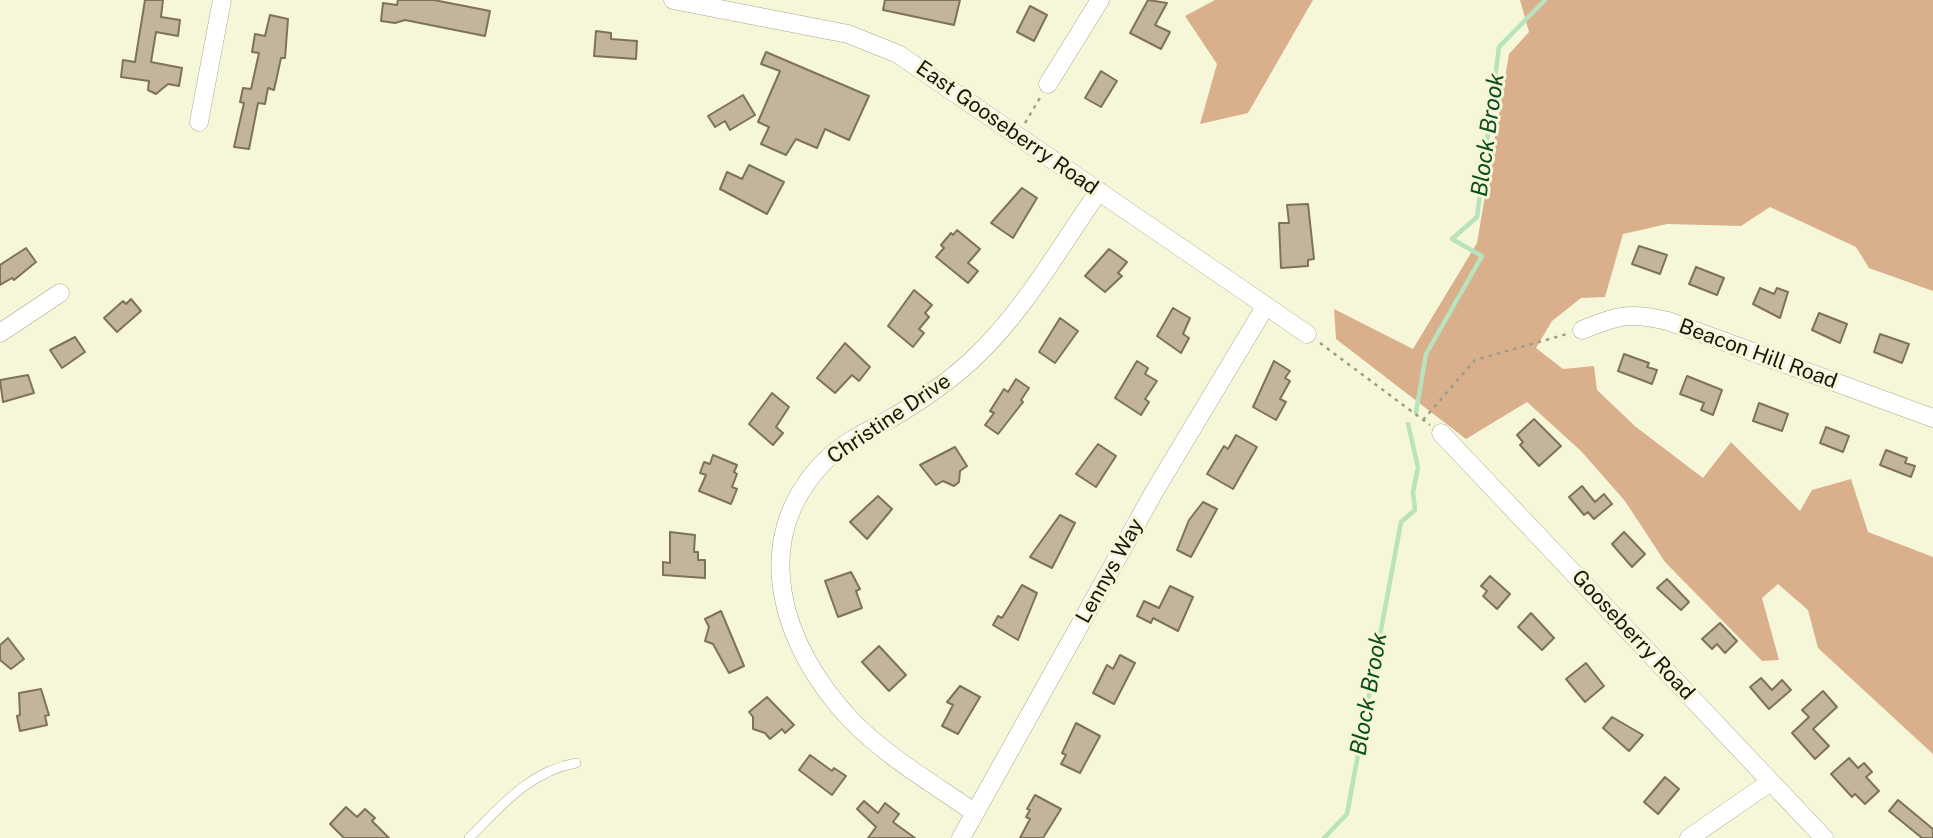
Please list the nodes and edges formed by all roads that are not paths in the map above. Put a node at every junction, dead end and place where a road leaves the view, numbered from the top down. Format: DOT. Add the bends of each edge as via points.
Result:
graph roads {
  1 [pos="222,0"];
  2 [pos="673,0"];
  3 [pos="1100,0"];
  4 [pos="1048,84"];
  5 [pos="198,122"];
  6 [pos="1099,191"];
  7 [pos="60,293"];
  8 [pos="1265,307"];
  9 [pos="1582,330"];
  10 [pos="0,333"];
  11 [pos="1307,334"];
  12 [pos="1933,418"];
  13 [pos="1441,433"];
  14 [pos="576,763"];
  15 [pos="1769,783"];
  16 [pos="975,813"];
  17 [pos="470,838"];
  18 [pos="961,838"];
  19 [pos="1689,838"];
  20 [pos="1824,838"];
  1 -- 5 [label="street"];
  2 -- 6 [label="street, East Gooseberry Road" via="873,42 911,61"];
  3 -- 4 [label="street"];
  6 -- 8 [label="street, East Gooseberry Road"];
  6 -- 16 [label="street, Christine Drive" via="1025,298 975,357 919,401 841,446 815,472 794,503 783,540 780,576 785,607 815,674 840,708 870,736"];
  7 -- 10 [label="street"];
  8 -- 11 [label="street, East Gooseberry Road"];
  8 -- 16 [label="street, Lennys Way" via="1154,492"];
  9 -- 12 [label="street, Beacon Hill Road" via="1636,314 1668,321"];
  13 -- 15 [label="street, Gooseberry Road"];
  14 -- 17 [label="lane" via="555,766 531,779"];
  15 -- 19 [label="street"];
  15 -- 20 [label="street, Gooseberry Road"];
  16 -- 18 [label="street, Lennys Way"];
}
